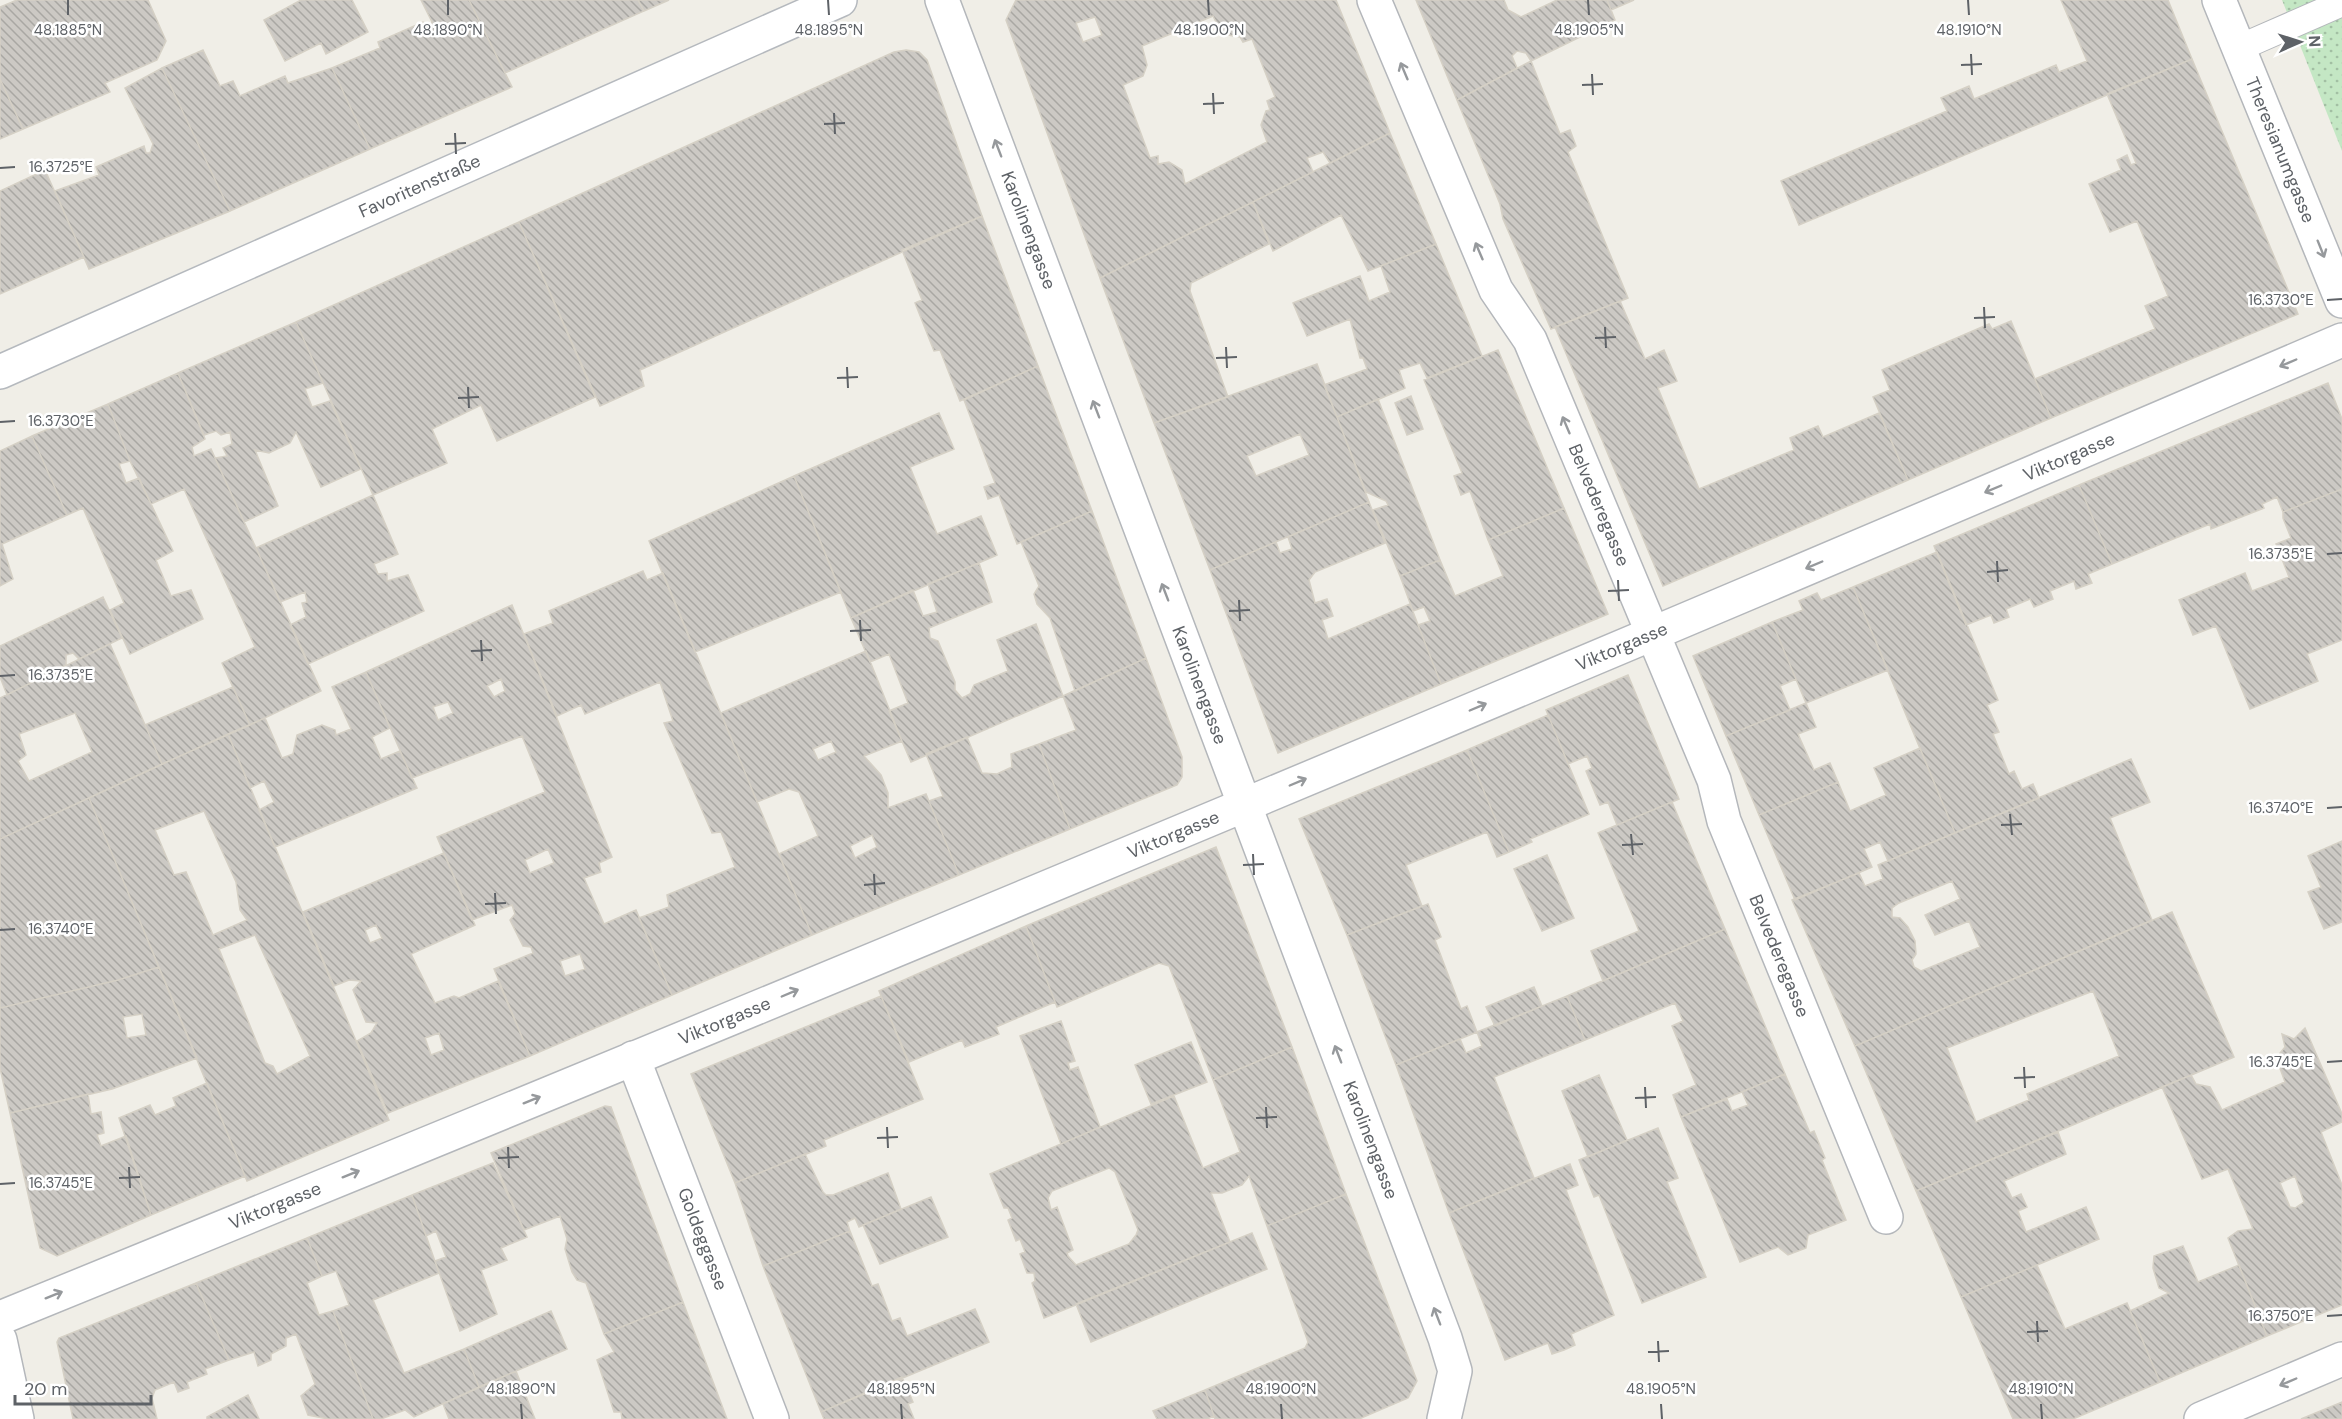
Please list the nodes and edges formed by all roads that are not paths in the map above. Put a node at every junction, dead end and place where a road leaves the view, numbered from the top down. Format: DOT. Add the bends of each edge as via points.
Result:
graph roads {
  1 [pos="840,0"];
  2 [pos="942,0"];
  3 [pos="1374,0"];
  4 [pos="2219,0"];
  5 [pos="2342,3"];
  6 [pos="2239,48"];
  7 [pos="2342,301"];
  8 [pos="2342,340"];
  9 [pos="0,372"];
  10 [pos="1653,634"];
  11 [pos="1244,804"];
  12 [pos="633,1058"];
  13 [pos="1886,1217"];
  14 [pos="0,1318"];
  15 [pos="0,1340"];
  16 [pos="2342,1359"];
  17 [pos="17,1419"];
  18 [pos="772,1419"];
  19 [pos="1444,1419"];
  20 [pos="2202,1419"];
  1 -- 9 [label="street, Favoritenstraße"];
  11 -- 2 [label="street, Karolinengasse, one-way"];
  10 -- 3 [label="street, Belvederegasse, one-way" via="1530,340 1496,290"];
  4 -- 6 [label="street, Theresianumgasse"];
  5 -- 6 [label="lane"];
  6 -- 7 [label="street, Theresianumgasse, one-way"];
  8 -- 10 [label="street, Viktorgasse, one-way"];
  11 -- 10 [label="street, Viktorgasse, one-way"];
  10 -- 13 [label="street, Belvederegasse" via="1714,780 1724,821"];
  12 -- 11 [label="street, Viktorgasse, one-way"];
  19 -- 11 [label="street, Karolinengasse, one-way" via="1455,1371 1445,1338"];
  14 -- 12 [label="street, Viktorgasse, one-way"];
  12 -- 18 [label="street, Goldeggasse"];
  15 -- 17 [label="street"];
  16 -- 20 [label="street, one-way"];
}
